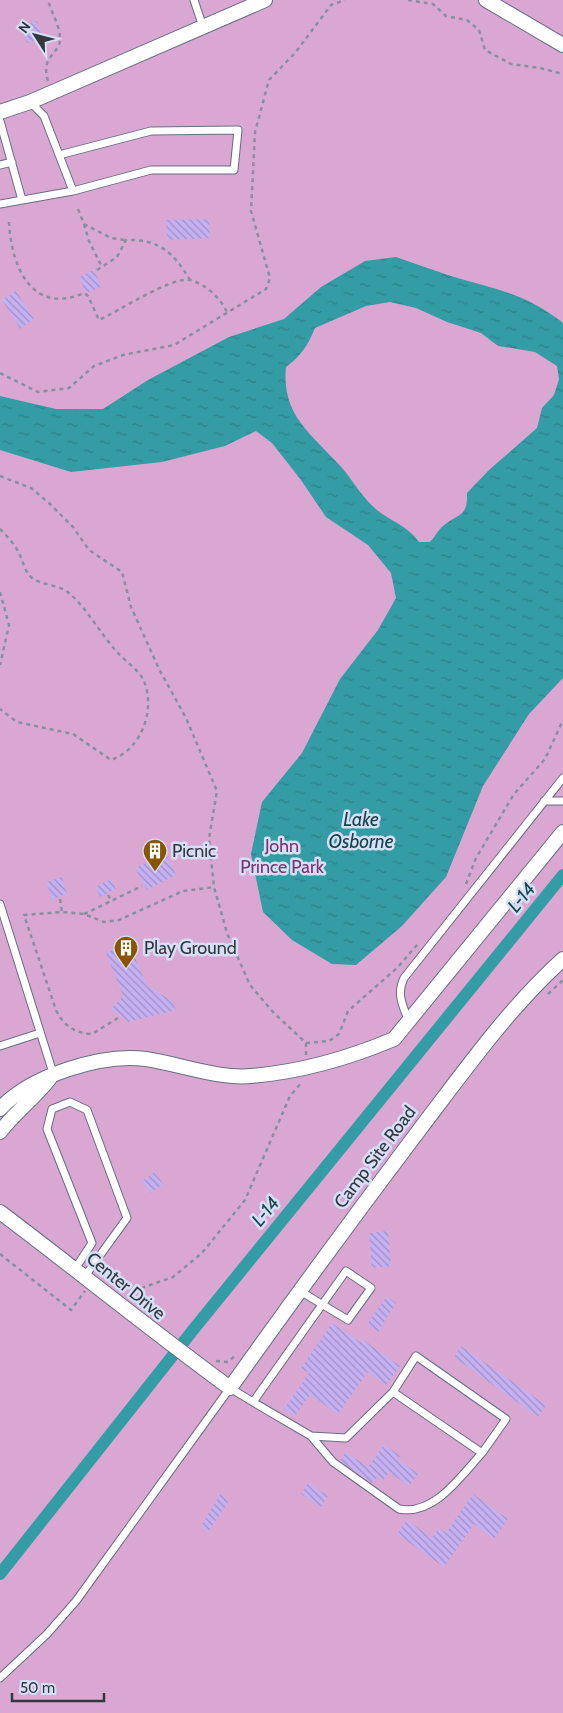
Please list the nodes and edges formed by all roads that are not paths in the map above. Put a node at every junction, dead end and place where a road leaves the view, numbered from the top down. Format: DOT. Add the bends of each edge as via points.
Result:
graph roads {
  1 [pos="194,0"];
  2 [pos="265,0"];
  3 [pos="486,0"];
  4 [pos="203,27"];
  5 [pos="563,45"];
  6 [pos="30,102"];
  7 [pos="0,112"];
  8 [pos="0,121"];
  9 [pos="59,155"];
  10 [pos="12,162"];
  11 [pos="0,165"];
  12 [pos="73,190"];
  13 [pos="22,200"];
  14 [pos="0,204"];
  15 [pos="563,778"];
  16 [pos="544,801"];
  17 [pos="563,801"];
  18 [pos="563,832"];
  19 [pos="0,904"];
  20 [pos="563,959"];
  21 [pos="409,1022"];
  22 [pos="40,1033"];
  23 [pos="0,1046"];
  24 [pos="53,1073"];
  25 [pos="0,1109"];
  26 [pos="0,1132"];
  27 [pos="0,1212"];
  28 [pos="84,1275"];
  29 [pos="300,1291"];
  30 [pos="323,1305"];
  31 [pos="230,1388"];
  32 [pos="393,1392"];
  33 [pos="253,1402"];
  34 [pos="311,1436"];
  35 [pos="482,1453"];
  36 [pos="0,1678"];
  1 -- 4 [label="lane"];
  2 -- 4 [label="street"];
  3 -- 5 [label="street"];
  4 -- 6 [label="street"];
  6 -- 7 [label="street"];
  6 -- 9 [label="lane" via="44,116"];
  8 -- 10 [label="lane"];
  9 -- 12 [label="lane"];
  9 -- 12 [label="lane" via="151,131 238,130 234,170 151,170"];
  10 -- 11 [label="lane"];
  10 -- 13 [label="lane"];
  12 -- 13 [label="lane"];
  13 -- 14 [label="lane"];
  15 -- 16 [label="lane"];
  16 -- 17 [label="lane"];
  16 -- 21 [label="lane" via="404,978 400,998"];
  18 -- 21 [label="street"];
  19 -- 22 [label="lane"];
  20 -- 29 [label="street, Camp Site Road" via="531,988 474,1057"];
  21 -- 24 [label="street" via="394,1039 363,1052 249,1076 196,1070 145,1058 97,1061"];
  22 -- 23 [label="lane"];
  22 -- 24 [label="lane"];
  24 -- 25 [label="street" via="19,1092"];
  24 -- 26 [label="street" via="42,1089 13,1115"];
  27 -- 28 [label="street, Center Drive"];
  28 -- 28 [label="lane" via="127,1218 87,1110 70,1102 52,1110 47,1129 92,1243"];
  28 -- 31 [label="street, Center Drive" via="154,1333"];
  29 -- 30 [label="lane"];
  29 -- 31 [label="street, Camp Site Road"];
  30 -- 30 [label="lane" via="348,1320 371,1288 346,1271"];
  30 -- 33 [label="lane"];
  31 -- 33 [label="lane"];
  31 -- 36 [label="lane" via="76,1601 47,1634"];
  32 -- 34 [label="lane" via="346,1438"];
  32 -- 35 [label="lane"];
  32 -- 35 [label="lane" via="416,1356 506,1419"];
  33 -- 34 [label="lane"];
  34 -- 35 [label="lane" via="333,1462 399,1509 412,1511 423,1509 442,1495"];
}
